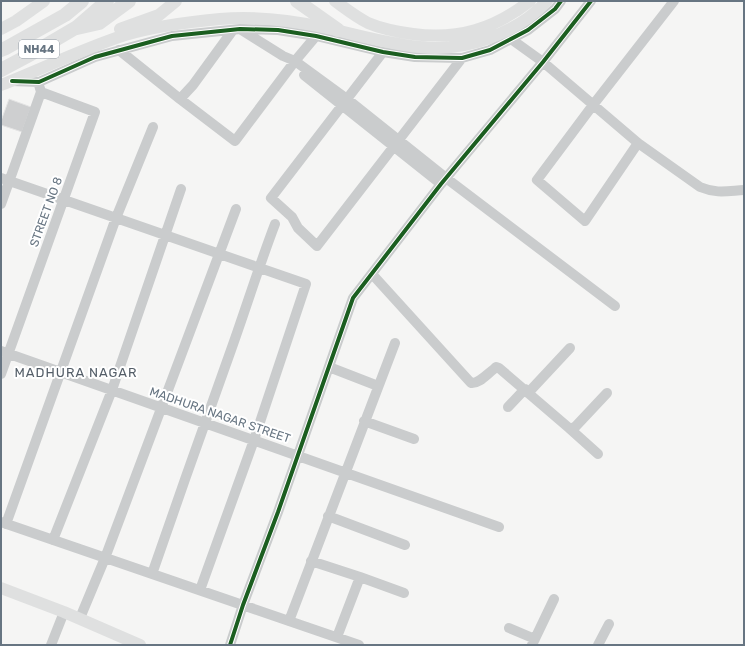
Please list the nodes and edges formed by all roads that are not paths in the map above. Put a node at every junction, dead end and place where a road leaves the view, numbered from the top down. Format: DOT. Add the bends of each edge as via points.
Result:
graph roads {
  1 [pos="44,1"];
  2 [pos="82,1"];
  3 [pos="107,1"];
  4 [pos="129,1"];
  5 [pos="176,1"];
  6 [pos="298,1"];
  7 [pos="335,1"];
  8 [pos="530,1"];
  9 [pos="547,1"];
  10 [pos="561,1"];
  11 [pos="591,1"];
  12 [pos="674,1"];
  13 [pos="74,28"];
  14 [pos="236,29"];
  15 [pos="1,30"];
  16 [pos="338,30"];
  17 [pos="316,36"];
  18 [pos="511,39"];
  19 [pos="1,50"];
  20 [pos="119,50"];
  21 [pos="383,52"];
  22 [pos="462,58"];
  23 [pos="543,62"];
  24 [pos="294,63"];
  25 [pos="1,70"];
  26 [pos="6,83"];
  27 [pos="40,87"];
  28 [pos="180,99"];
  29 [pos="344,102"];
  30 [pos="593,105"];
  31 [pos="153,127"];
  32 [pos="396,144"];
  33 [pos="638,144"];
  34 [pos="6,179"];
  35 [pos="444,181"];
  36 [pos="181,189"];
  37 [pos="744,190"];
  38 [pos="64,200"];
  39 [pos="1,204"];
  40 [pos="236,209"];
  41 [pos="116,218"];
  42 [pos="275,224"];
  43 [pos="166,235"];
  44 [pos="219,253"];
  45 [pos="259,267"];
  46 [pos="372,274"];
  47 [pos="615,306"];
  48 [pos="395,343"];
  49 [pos="570,348"];
  50 [pos="5,352"];
  51 [pos="329,367"];
  52 [pos="61,372"];
  53 [pos="1,374"];
  54 [pos="378,386"];
  55 [pos="112,390"];
  56 [pos="526,391"];
  57 [pos="607,393"];
  58 [pos="508,407"];
  59 [pos="161,408"];
  60 [pos="364,421"];
  61 [pos="204,422"];
  62 [pos="569,428"];
  63 [pos="414,439"];
  64 [pos="254,440"];
  65 [pos="598,454"];
  66 [pos="298,456"];
  67 [pos="345,472"];
  68 [pos="328,516"];
  69 [pos="3,523"];
  70 [pos="499,527"];
  71 [pos="53,540"];
  72 [pos="404,545"];
  73 [pos="105,558"];
  74 [pos="311,561"];
  75 [pos="152,574"];
  76 [pos="360,577"];
  77 [pos="1,588"];
  78 [pos="200,590"];
  79 [pos="404,593"];
  80 [pos="554,599"];
  81 [pos="243,605"];
  82 [pos="64,612"];
  83 [pos="80,618"];
  84 [pos="289,621"];
  85 [pos="609,624"];
  86 [pos="509,628"];
  87 [pos="337,637"];
  88 [pos="534,642"];
  89 [pos="51,645"];
  90 [pos="140,645"];
  91 [pos="230,645"];
  92 [pos="359,645"];
  93 [pos="598,645"];
  1 -- 15 [label="main road"];
  2 -- 19 [label="highway, NH44" via="65,15"];
  3 -- 13 [label="highway, NH44"];
  4 -- 13 [label="highway" via="99,23"];
  5 -- 26 [label="main road" via="159,15 30,66"];
  6 -- 16 [label="highway"];
  7 -- 8 [label="main road" via="368,23 385,29 429,36 467,32 488,26"];
  9 -- 16 [label="main road" via="510,29 487,39 459,46 421,48"];
  10 -- 18 [label="street" via="555,10"];
  11 -- 23 [label="street"];
  12 -- 30 [label="street"];
  13 -- 25 [label="highway, NH44"];
  14 -- 17 [label="street" via="278,30"];
  14 -- 20 [label="street" via="172,36"];
  14 -- 24 [label="street"];
  14 -- 28 [label="street"];
  16 -- 26 [label="main road" via="277,20 221,19 188,23 126,35"];
  17 -- 21 [label="street"];
  17 -- 24 [label="street"];
  18 -- 22 [label="street" via="490,50"];
  18 -- 23 [label="street"];
  20 -- 27 [label="street" via="95,57"];
  20 -- 28 [label="street"];
  21 -- 22 [label="street" via="415,57"];
  21 -- 29 [label="street"];
  22 -- 32 [label="street"];
  23 -- 30 [label="street"];
  23 -- 35 [label="street"];
  24 -- 28 [label="street" via="235,141"];
  24 -- 29 [label="street"];
  26 -- 27 [label="street"];
  27 -- 34 [label="street"];
  27 -- 38 [label="street, STREET NO 8" via="95,112"];
  29 -- 32 [label="street"];
  29 -- 32 [label="street" via="271,198 292,217 298,228 317,246"];
  30 -- 33 [label="street"];
  30 -- 33 [label="street" via="537,180 585,221"];
  31 -- 41 [label="street"];
  32 -- 35 [label="street"];
  33 -- 37 [label="street" via="700,187 718,192"];
  34 -- 38 [label="street"];
  34 -- 39 [label="street"];
  35 -- 46 [label="street"];
  35 -- 47 [label="street"];
  36 -- 43 [label="street"];
  38 -- 41 [label="street"];
  38 -- 50 [label="street, STREET NO 8"];
  40 -- 44 [label="street"];
  41 -- 43 [label="street"];
  41 -- 52 [label="street"];
  42 -- 45 [label="street"];
  43 -- 44 [label="street"];
  43 -- 55 [label="street"];
  44 -- 45 [label="street"];
  44 -- 59 [label="street"];
  45 -- 61 [label="street"];
  45 -- 64 [label="street" via="306,284"];
  46 -- 51 [label="street" via="353,298"];
  46 -- 56 [label="street" via="470,383 477,383 496,367"];
  48 -- 54 [label="street"];
  49 -- 56 [label="street"];
  50 -- 52 [label="street, MADHURA NAGAR STREET"];
  50 -- 53 [label="street, STREET NO 8"];
  51 -- 54 [label="street"];
  51 -- 66 [label="street"];
  52 -- 55 [label="street, MADHURA NAGAR STREET"];
  52 -- 69 [label="street"];
  54 -- 60 [label="street"];
  55 -- 59 [label="street, MADHURA NAGAR STREET"];
  55 -- 71 [label="street"];
  56 -- 58 [label="street"];
  56 -- 62 [label="street"];
  57 -- 62 [label="street" via="576,426"];
  59 -- 61 [label="street, MADHURA NAGAR STREET"];
  59 -- 73 [label="street"];
  60 -- 63 [label="street"];
  60 -- 67 [label="street"];
  61 -- 64 [label="street, MADHURA NAGAR STREET"];
  61 -- 75 [label="street"];
  62 -- 65 [label="street"];
  64 -- 66 [label="street, MADHURA NAGAR STREET"];
  64 -- 78 [label="street"];
  66 -- 67 [label="street, MADHURA NAGAR STREET"];
  66 -- 81 [label="street"];
  67 -- 68 [label="street"];
  67 -- 70 [label="street, MADHURA NAGAR STREET"];
  68 -- 72 [label="street"];
  68 -- 74 [label="street"];
  69 -- 71 [label="street"];
  71 -- 73 [label="street"];
  73 -- 75 [label="street"];
  73 -- 83 [label="street"];
  74 -- 76 [label="street"];
  74 -- 84 [label="street"];
  75 -- 78 [label="street"];
  76 -- 79 [label="street"];
  76 -- 87 [label="street"];
  77 -- 82 [label="main road"];
  78 -- 81 [label="street"];
  80 -- 88 [label="street"];
  81 -- 84 [label="street"];
  81 -- 91 [label="street"];
  82 -- 83 [label="main road"];
  82 -- 89 [label="street"];
  83 -- 90 [label="main road"];
  84 -- 87 [label="street"];
  85 -- 93 [label="street"];
  86 -- 88 [label="street"];
  87 -- 92 [label="street"];
}
